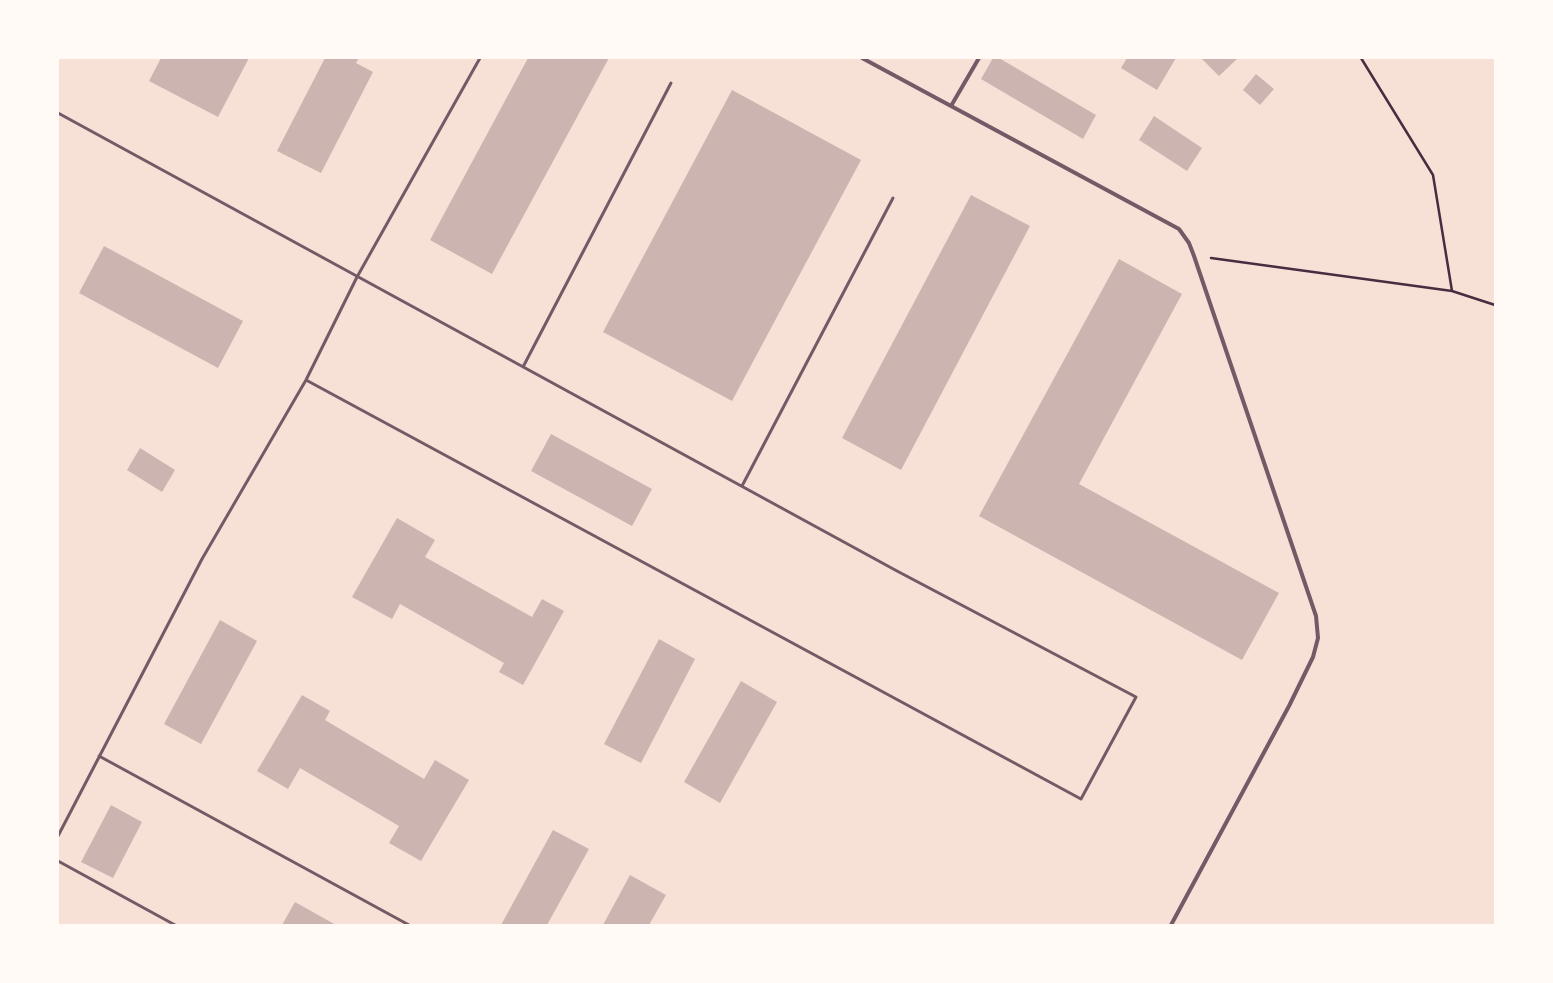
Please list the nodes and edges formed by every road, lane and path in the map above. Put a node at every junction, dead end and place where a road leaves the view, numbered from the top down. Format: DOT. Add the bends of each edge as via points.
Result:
graph roads {
  1 [pos="480,58"];
  2 [pos="862,58"];
  3 [pos="979,58"];
  4 [pos="1361,58"];
  5 [pos="671,83"];
  6 [pos="951,106"];
  7 [pos="58,113"];
  8 [pos="893,198"];
  9 [pos="1194,256"];
  10 [pos="358,277"];
  11 [pos="1452,290"];
  12 [pos="1495,305"];
  13 [pos="523,367"];
  14 [pos="306,380"];
  15 [pos="742,486"];
  16 [pos="99,756"];
  17 [pos="58,836"];
  18 [pos="58,861"];
  19 [pos="175,925"];
  20 [pos="409,925"];
  21 [pos="1171,925"];
  1 -- 10 [label="lane"];
  2 -- 6 [label="street"];
  3 -- 6 [label="street"];
  4 -- 11 [label="path" via="1433,175"];
  5 -- 13 [label="lane"];
  6 -- 9 [label="street" via="1179,229"];
  7 -- 10 [label="lane"];
  8 -- 15 [label="lane"];
  9 -- 11 [label="path"];
  9 -- 21 [label="street" via="1316,616 1318,638 1313,658 1289,706"];
  10 -- 13 [label="lane"];
  10 -- 14 [label="lane"];
  11 -- 12 [label="path"];
  13 -- 15 [label="lane"];
  14 -- 15 [label="lane" via="1081,799 1136,697"];
  14 -- 16 [label="lane" via="202,559"];
  16 -- 17 [label="lane"];
  16 -- 20 [label="lane"];
  18 -- 19 [label="lane"];
}
